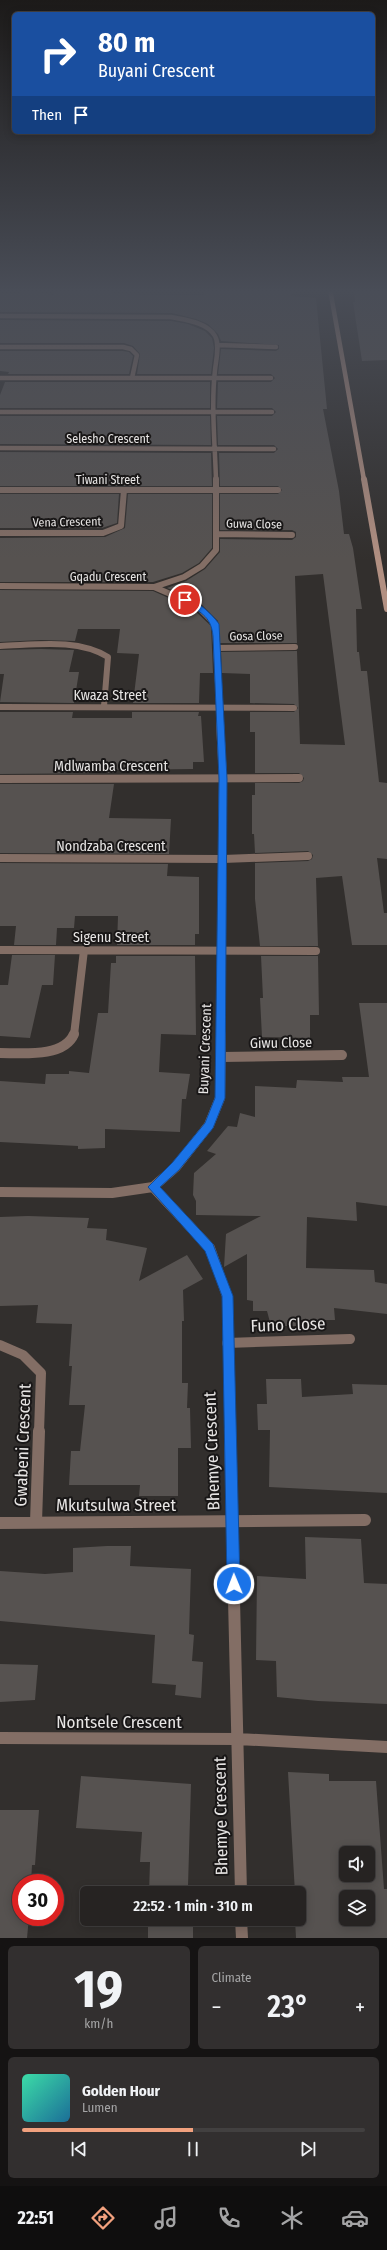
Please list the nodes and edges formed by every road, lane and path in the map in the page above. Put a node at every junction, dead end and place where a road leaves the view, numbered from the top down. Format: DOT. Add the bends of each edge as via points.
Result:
graph roads {
  1 [pos="214,379"];
  2 [pos="346,379"];
  3 [pos="0,412"];
  4 [pos="215,412"];
  5 [pos="272,412"];
  6 [pos="0,448"];
  7 [pos="215,448"];
  8 [pos="274,449"];
  9 [pos="0,490"];
  10 [pos="124,490"];
  11 [pos="216,490"];
  12 [pos="278,490"];
  13 [pos="0,533"];
  14 [pos="216,534"];
  15 [pos="292,535"];
  16 [pos="0,586"];
  17 [pos="154,587"];
  18 [pos="387,609"];
  19 [pos="0,646"];
  20 [pos="294,646"];
  21 [pos="217,648"];
  22 [pos="0,706"];
  23 [pos="104,706"];
  24 [pos="220,708"];
  25 [pos="294,708"];
  26 [pos="299,778"];
  27 [pos="0,779"];
  28 [pos="223,779"];
  29 [pos="308,856"];
  30 [pos="0,858"];
  31 [pos="223,859"];
  32 [pos="0,950"];
  33 [pos="84,950"];
  34 [pos="222,951"];
  35 [pos="316,951"];
  36 [pos="0,1052"];
  37 [pos="342,1055"];
  38 [pos="222,1057"];
  39 [pos="153,1187"];
  40 [pos="0,1192"];
  41 [pos="350,1339"];
  42 [pos="227,1343"];
  43 [pos="0,1345"];
  44 [pos="366,1520"];
  45 [pos="36,1522"];
  46 [pos="232,1522"];
  47 [pos="0,1523"];
  48 [pos="0,1738"];
  49 [pos="238,1739"];
  50 [pos="387,1747"];
  51 [pos="241,1886"];
  52 [pos="241,1926"];
  53 [pos="242,1938"];
  1 -- 4 [label="street, Gqadu Crescent"];
  2 -- 18 [label="main road"];
  3 -- 4 [label="street"];
  4 -- 5 [label="street"];
  4 -- 7 [label="street, Gqadu Crescent"];
  6 -- 7 [label="street, Selesho Crescent"];
  7 -- 8 [label="street"];
  7 -- 11 [label="street, Gqadu Crescent"];
  9 -- 10 [label="street, Tiwani Street"];
  10 -- 11 [label="street, Tiwani Street"];
  10 -- 13 [label="street, Vena Crescent" via="121,526 115,530 103,533"];
  11 -- 12 [label="street"];
  11 -- 14 [label="street, Gqadu Crescent"];
  14 -- 15 [label="street, Guwa Close"];
  14 -- 17 [label="street, Gqadu Crescent" via="216,550 202,566 184,577"];
  16 -- 17 [label="street, Gqadu Crescent"];
  17 -- 21 [label="street, Buyani Crescent" via="195,604 209,615 215,624"];
  19 -- 23 [label="street" via="84,646 102,652 108,657"];
  20 -- 21 [label="street, Gosa Close"];
  21 -- 24 [label="street, Buyani Crescent"];
  22 -- 23 [label="street, Kwaza Street"];
  23 -- 24 [label="street, Kwaza Street"];
  24 -- 25 [label="street"];
  24 -- 28 [label="street, Buyani Crescent"];
  26 -- 28 [label="street"];
  27 -- 28 [label="street, Mdlwamba Crescent"];
  28 -- 31 [label="street, Buyani Crescent"];
  29 -- 31 [label="street"];
  30 -- 31 [label="street, Nondzaba Crescent"];
  31 -- 34 [label="street, Buyani Crescent"];
  32 -- 33 [label="street, Sigenu Street"];
  33 -- 34 [label="street, Sigenu Street"];
  33 -- 36 [label="street" via="74,1036 64,1046 50,1052"];
  34 -- 35 [label="street"];
  34 -- 38 [label="street, Buyani Crescent"];
  37 -- 38 [label="street, Giwu Close"];
  38 -- 39 [label="street, Buyani Crescent" via="220,1098 209,1125 176,1167"];
  39 -- 40 [label="street" via="112,1193"];
  39 -- 42 [label="street, Bhemye Crescent" via="210,1248 227,1296"];
  41 -- 42 [label="street, Funo Close"];
  42 -- 46 [label="street, Bhemye Crescent"];
  43 -- 45 [label="street, Gwabeni Crescent" via="29,1357 42,1373"];
  44 -- 46 [label="street"];
  45 -- 46 [label="street, Mkutsulwa Street"];
  45 -- 47 [label="street, Mkutsulwa Street"];
  46 -- 49 [label="street, Bhemye Crescent"];
  48 -- 49 [label="street, Nontsele Crescent"];
  49 -- 50 [label="street, Bhemye Crescent"];
  49 -- 51 [label="street, Bhemye Crescent"];
  52 -- 53 [label="street"];
}
